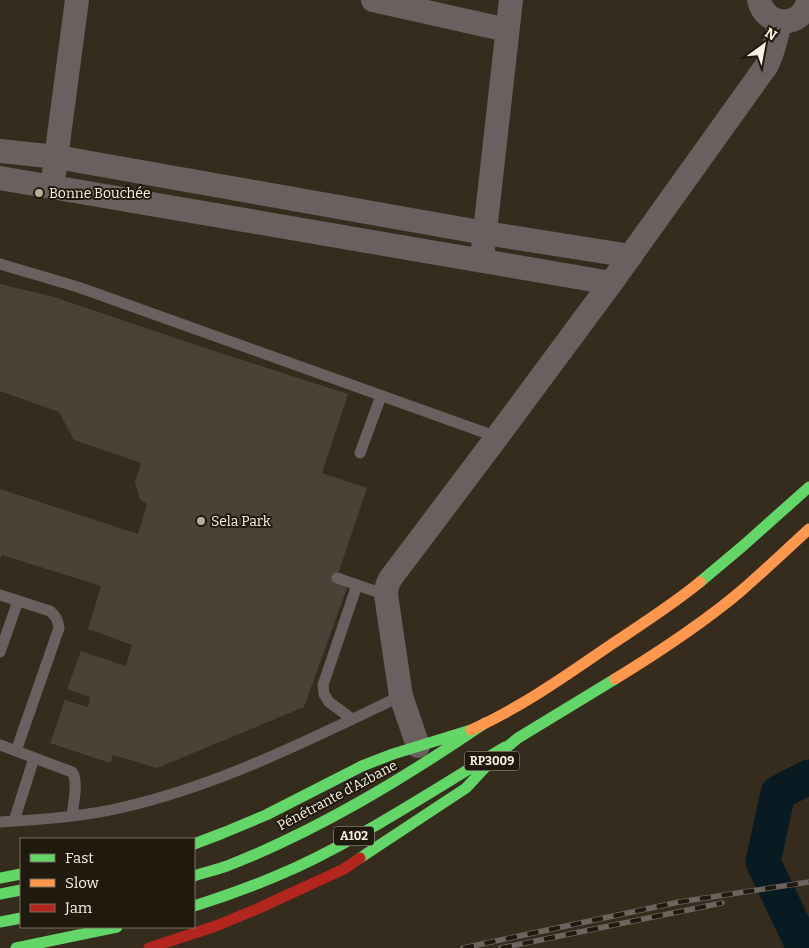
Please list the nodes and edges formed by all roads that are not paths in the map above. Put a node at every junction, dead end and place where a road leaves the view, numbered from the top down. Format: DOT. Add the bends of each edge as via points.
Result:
graph roads {
  1 [pos="77,0"];
  2 [pos="373,0"];
  3 [pos="510,0"];
  4 [pos="758,0"];
  5 [pos="808,0"];
  6 [pos="780,22"];
  7 [pos="507,30"];
  8 [pos="0,151"];
  9 [pos="56,157"];
  10 [pos="0,178"];
  11 [pos="52,187"];
  12 [pos="485,233"];
  13 [pos="631,256"];
  14 [pos="482,260"];
  15 [pos="0,264"];
  16 [pos="611,283"];
  17 [pos="381,396"];
  18 [pos="497,437"];
  19 [pos="360,453"];
  20 [pos="809,488"];
  21 [pos="809,529"];
  22 [pos="337,578"];
  23 [pos="357,585"];
  24 [pos="0,595"];
  25 [pos="386,595"];
  26 [pos="18,601"];
  27 [pos="0,652"];
  28 [pos="401,696"];
  29 [pos="352,719"];
  30 [pos="486,723"];
  31 [pos="0,745"];
  32 [pos="418,746"];
  33 [pos="505,748"];
  34 [pos="16,751"];
  35 [pos="34,758"];
  36 [pos="72,816"];
  37 [pos="14,821"];
  38 [pos="0,822"];
  39 [pos="195,844"];
  40 [pos="20,874"];
  41 [pos="195,876"];
  42 [pos="0,878"];
  43 [pos="20,890"];
  44 [pos="0,894"];
  45 [pos="195,906"];
  46 [pos="20,918"];
  47 [pos="0,922"];
  48 [pos="112,928"];
  49 [pos="16,948"];
  50 [pos="149,948"];
  1 -- 9 [label="street"];
  2 -- 7 [label="street"];
  3 -- 7 [label="street"];
  4 -- 6 [label="street" via="768,16"];
  5 -- 6 [label="street" via="804,11 794,20"];
  6 -- 13 [label="street" via="767,65"];
  7 -- 12 [label="street"];
  8 -- 9 [label="street"];
  9 -- 11 [label="street"];
  9 -- 12 [label="street"];
  10 -- 11 [label="street"];
  11 -- 14 [label="street"];
  12 -- 13 [label="street"];
  12 -- 14 [label="street"];
  13 -- 16 [label="street"];
  14 -- 16 [label="street"];
  15 -- 17 [label="lane" via="78,287"];
  16 -- 18 [label="street"];
  17 -- 18 [label="lane"];
  17 -- 19 [label="lane"];
  18 -- 25 [label="street" via="390,579"];
  20 -- 30 [label="main road, RP3009" via="652,618 537,696"];
  21 -- 33 [label="main road, RP3009" via="741,591 686,634"];
  22 -- 23 [label="lane"];
  23 -- 25 [label="lane"];
  23 -- 29 [label="lane" via="323,685 329,702"];
  24 -- 26 [label="lane"];
  25 -- 28 [label="street"];
  26 -- 27 [label="lane"];
  26 -- 34 [label="lane" via="50,611 59,628"];
  28 -- 29 [label="lane"];
  28 -- 32 [label="street"];
  29 -- 36 [label="lane" via="204,783 119,808"];
  30 -- 32 [label="main road, RP3009"];
  30 -- 41 [label="main road, Pénétrante d'Azbane / A102" via="407,775 338,814 283,842"];
  31 -- 34 [label="lane"];
  32 -- 39 [label="main road, RP3009" via="373,761 276,810"];
  33 -- 45 [label="main road, A102" via="326,852 250,886"];
  33 -- 50 [label="main road, RP3009" via="466,788 344,869 257,910"];
  34 -- 35 [label="lane"];
  35 -- 36 [label="lane" via="75,775"];
  35 -- 37 [label="lane"];
  36 -- 37 [label="lane"];
  37 -- 38 [label="lane"];
  40 -- 42 [label="main road"];
  43 -- 44 [label="main road"];
  46 -- 47 [label="main road"];
  48 -- 49 [label="main road"];
}
